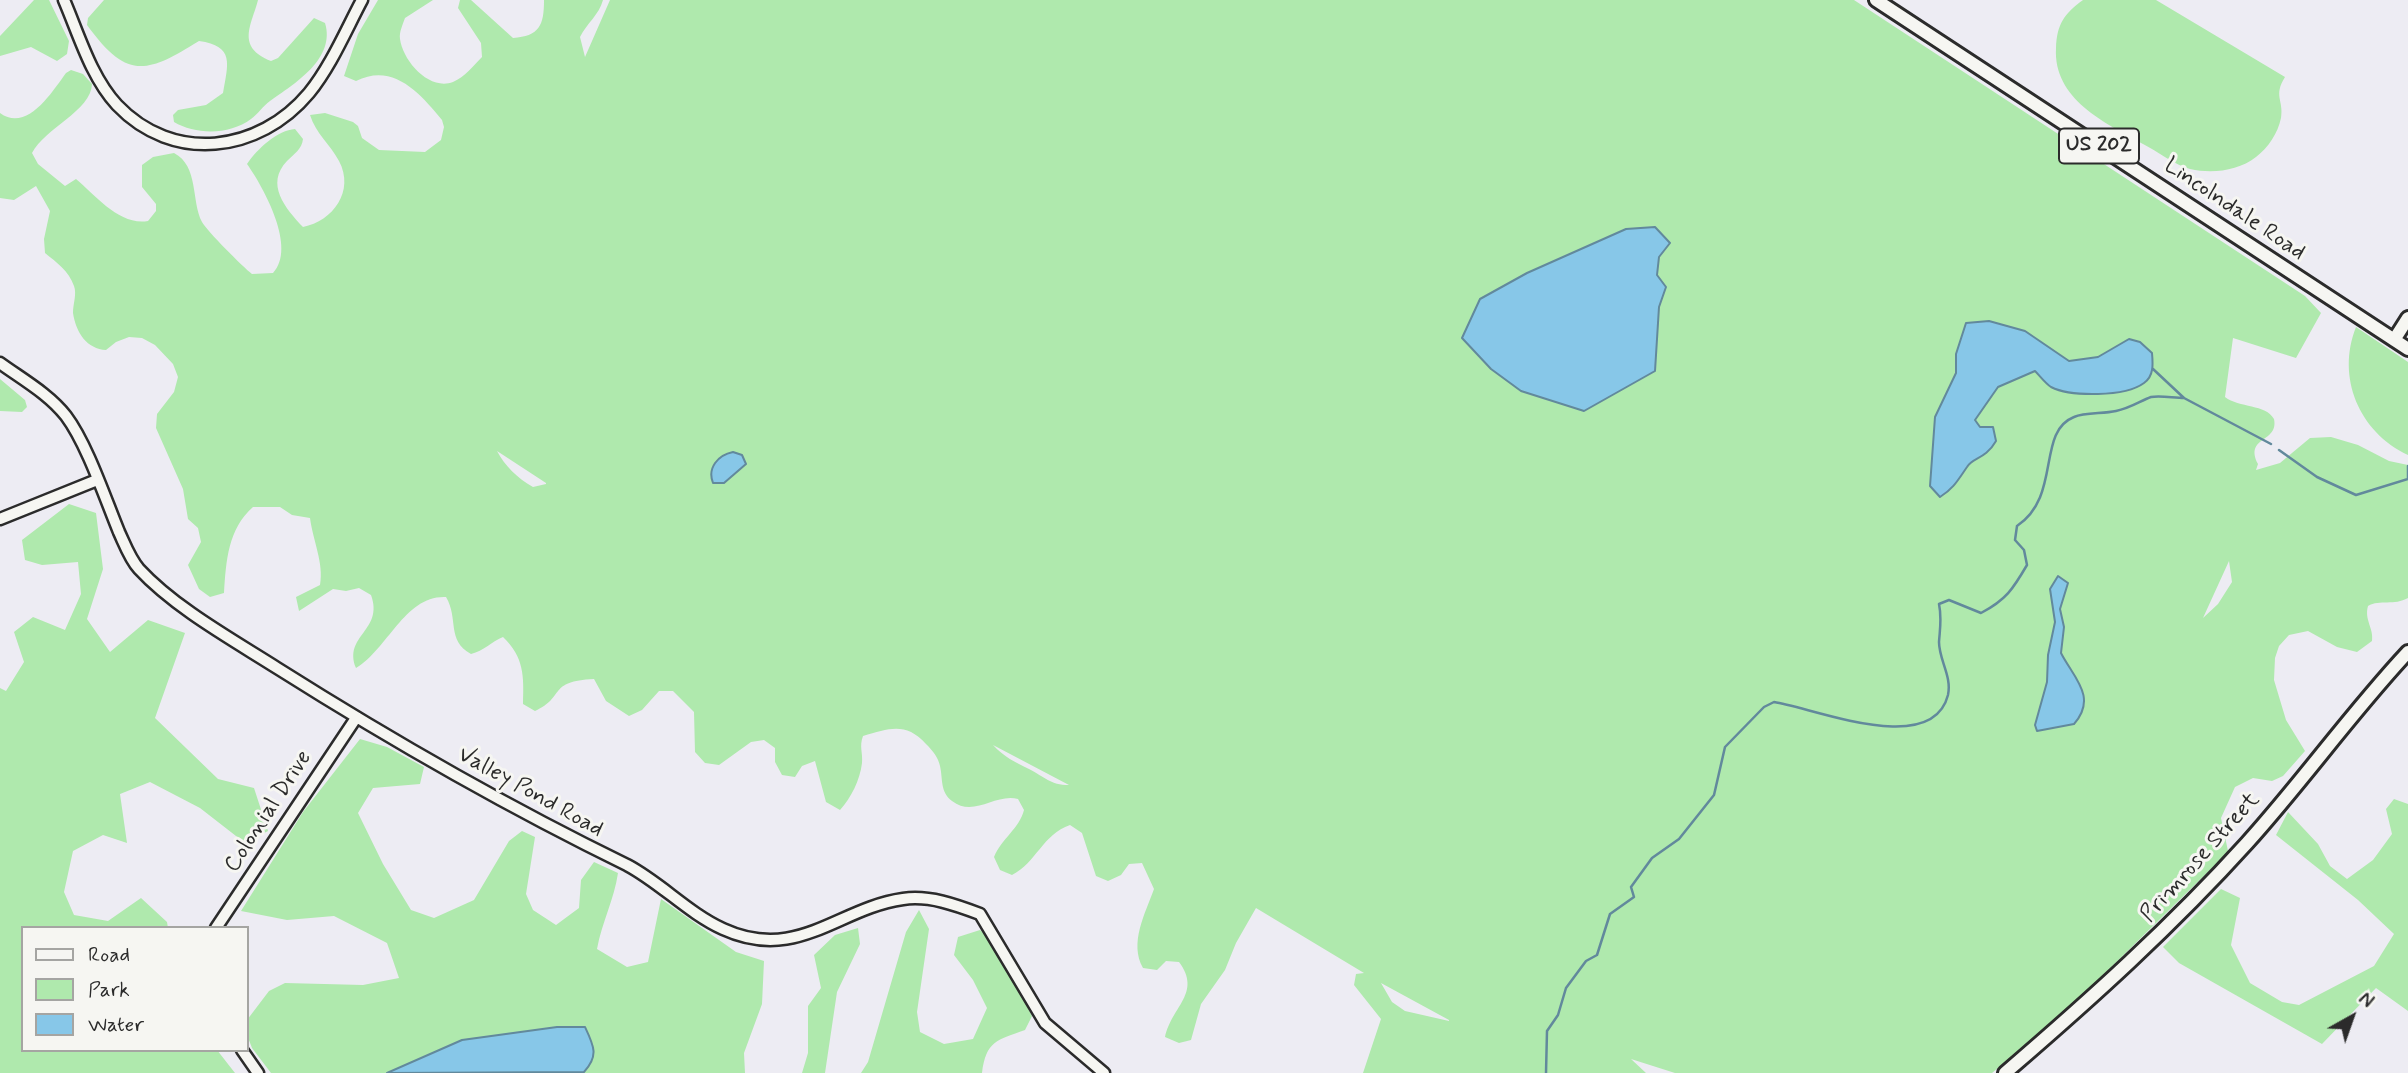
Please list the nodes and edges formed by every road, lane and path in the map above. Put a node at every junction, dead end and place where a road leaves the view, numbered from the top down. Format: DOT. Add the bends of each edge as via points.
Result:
graph roads {
  1 [pos="64,0"];
  2 [pos="362,0"];
  3 [pos="1876,0"];
  4 [pos="2408,318"];
  5 [pos="2394,340"];
  6 [pos="2408,349"];
  7 [pos="0,363"];
  8 [pos="97,480"];
  9 [pos="0,519"];
  10 [pos="2408,652"];
  11 [pos="356,718"];
  12 [pos="217,926"];
  13 [pos="243,1052"];
  14 [pos="258,1073"];
  15 [pos="1104,1073"];
  16 [pos="2005,1073"];
  1 -- 2 [label="street" via="98,80 116,104 137,122 175,140 206,144 231,142 273,127 309,93"];
  3 -- 5 [label="main road, Lincolndale Road / US 202"];
  4 -- 5 [label="main road"];
  5 -- 6 [label="main road, Lincolndale Road"];
  7 -- 8 [label="street, Valley Pond Road" via="47,396 67,417"];
  8 -- 9 [label="street"];
  8 -- 11 [label="street, Valley Pond Road" via="138,568 178,601"];
  10 -- 16 [label="main road, Primrose Street" via="2249,841 2169,926"];
  11 -- 12 [label="street, Colonial Drive"];
  11 -- 15 [label="street, Valley Pond Road" via="534,820 628,866 737,934 797,938 904,898 937,901 980,914 1045,1023"];
  13 -- 14 [label="street"];
}
